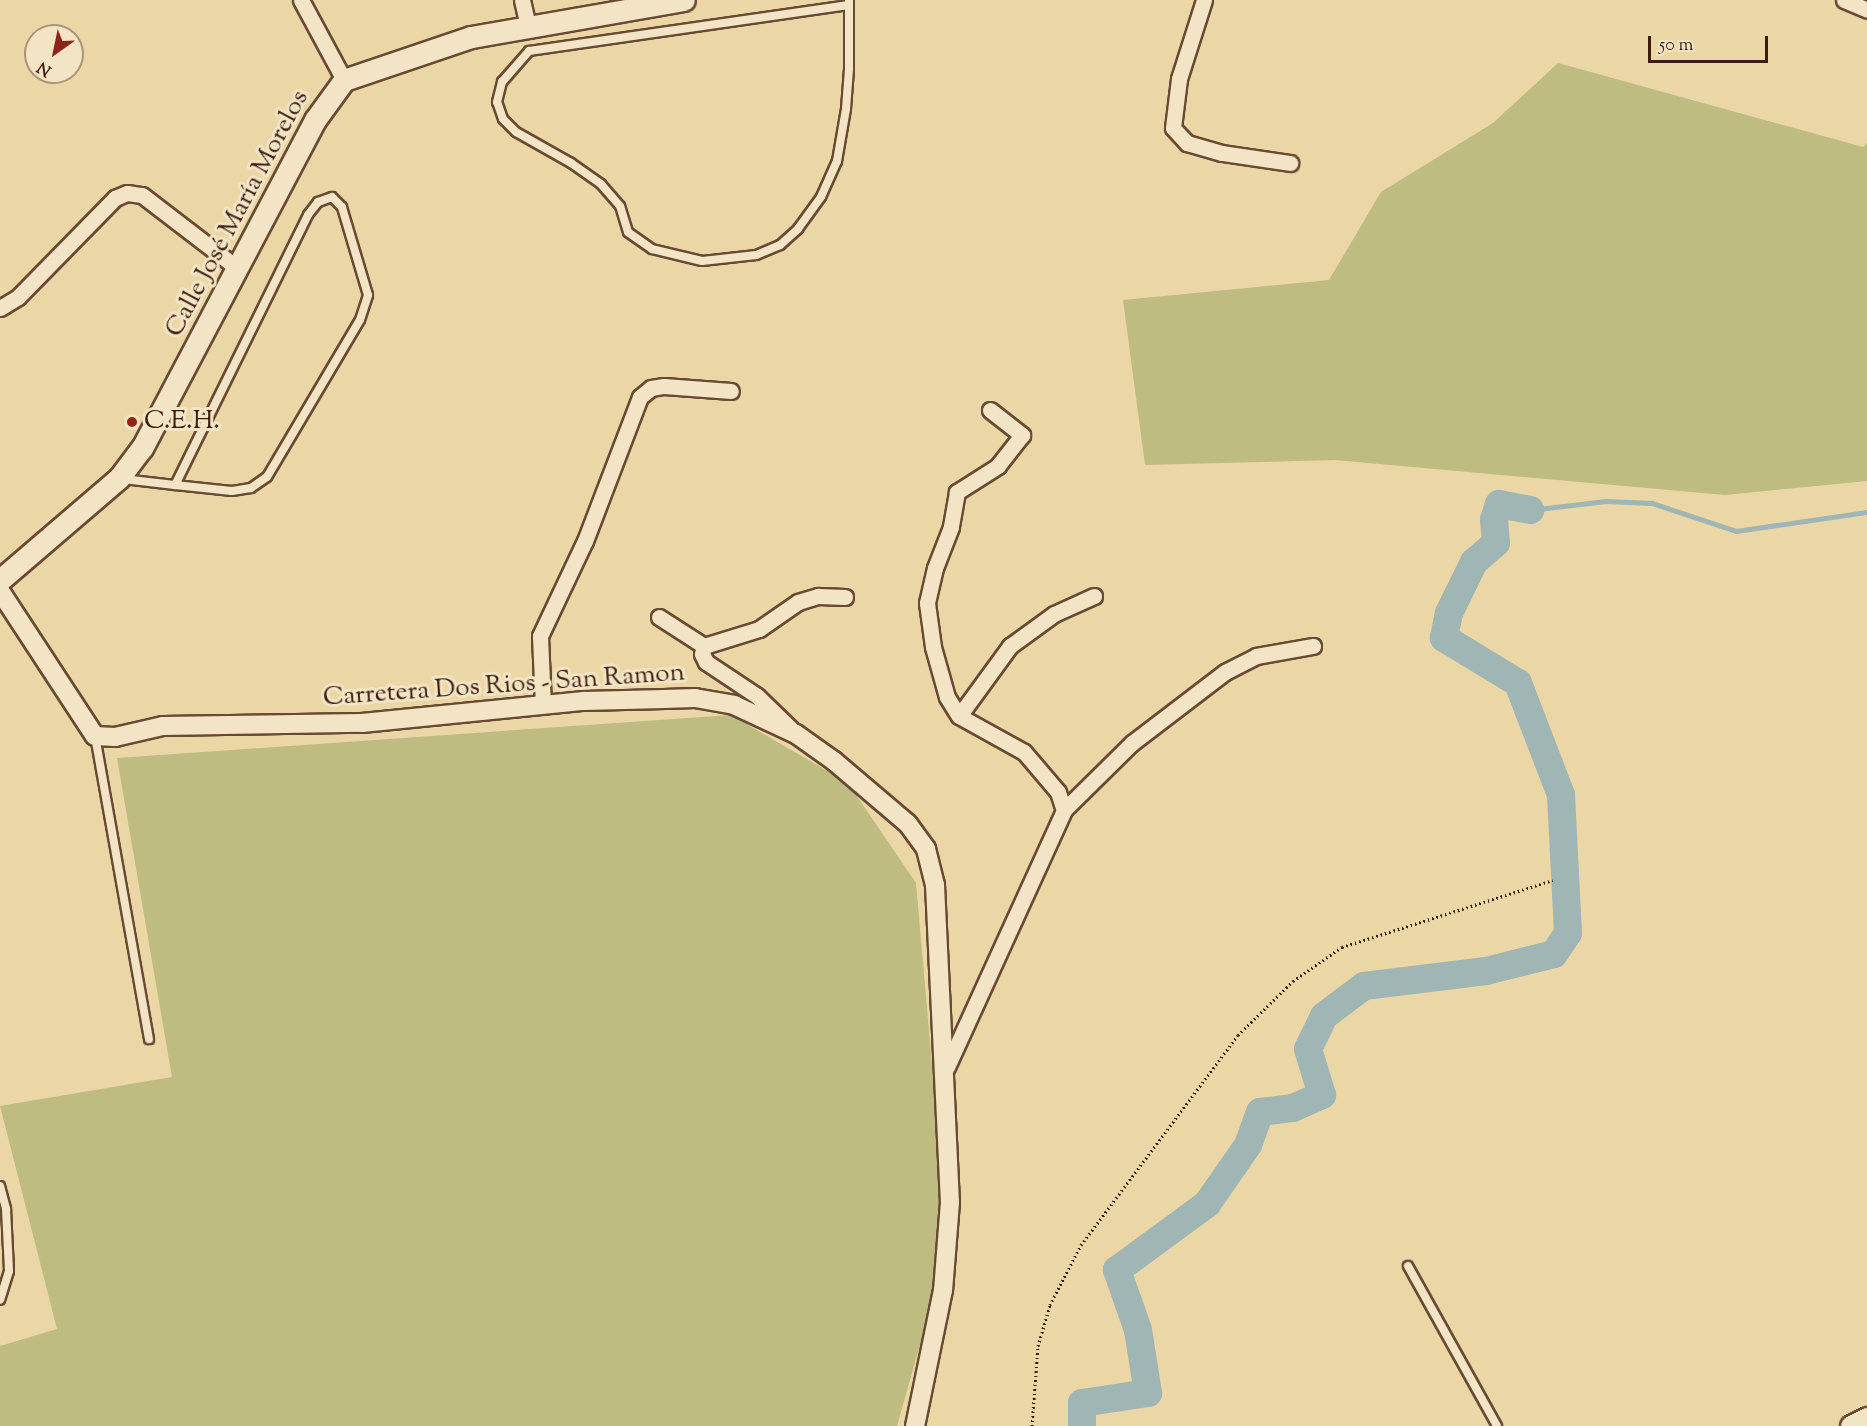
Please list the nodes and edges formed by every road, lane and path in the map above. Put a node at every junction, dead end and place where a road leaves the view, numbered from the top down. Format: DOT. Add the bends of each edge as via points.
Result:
graph roads {
  1 [pos="301,0"];
  2 [pos="522,0"];
  3 [pos="684,0"];
  4 [pos="1204,0"];
  5 [pos="1844,0"];
  6 [pos="849,2"];
  7 [pos="1867,10"];
  8 [pos="528,25"];
  9 [pos="344,80"];
  10 [pos="1290,163"];
  11 [pos="237,268"];
  12 [pos="0,308"];
  13 [pos="731,390"];
  14 [pos="990,410"];
  15 [pos="119,478"];
  16 [pos="175,485"];
  17 [pos="0,580"];
  18 [pos="0,591"];
  19 [pos="1094,596"];
  20 [pos="845,597"];
  21 [pos="659,617"];
  22 [pos="704,646"];
  23 [pos="1313,646"];
  24 [pos="543,705"];
  25 [pos="959,716"];
  26 [pos="796,734"];
  27 [pos="95,736"];
  28 [pos="1064,810"];
  29 [pos="1553,880"];
  30 [pos="149,1039"];
  31 [pos="947,1067"];
  32 [pos="0,1186"];
  33 [pos="1408,1266"];
  34 [pos="0,1299"];
  35 [pos="1867,1418"];
  36 [pos="915,1426"];
  37 [pos="1032,1426"];
  38 [pos="1497,1426"];
  39 [pos="1851,1426"];
  1 -- 9 [label="street"];
  2 -- 8 [label="street"];
  3 -- 8 [label="main road, Calle José María Morelos"];
  4 -- 10 [label="street" via="1179,79 1173,128 1187,143 1222,153"];
  5 -- 7 [label="street"];
  6 -- 6 [label="lane" via="846,109 837,161 821,197 798,229 780,245 756,255 702,261 675,258 652,249 628,231 620,206 601,184 516,132 503,119 497,102 502,82 529,51"];
  8 -- 9 [label="main road, Calle José María Morelos" via="402,58"];
  9 -- 11 [label="main road, Calle José María Morelos" via="315,120"];
  11 -- 12 [label="street" via="142,195 127,193 115,198 18,297"];
  11 -- 15 [label="main road, Calle José María Morelos" via="164,412"];
  13 -- 24 [label="street" via="664,386 651,388 640,398 585,541 540,636"];
  14 -- 25 [label="street" via="1022,435 998,466 957,492 951,527 927,603 946,697"];
  15 -- 16 [label="lane"];
  15 -- 17 [label="main road, Calle José María Morelos"];
  16 -- 16 [label="lane" via="231,491 251,489 267,477 360,320 368,295 364,273 342,207 332,197 318,202 308,215"];
  18 -- 27 [label="street"];
  19 -- 25 [label="street" via="1054,614 1010,646"];
  20 -- 22 [label="street" via="818,596 798,602 759,629"];
  21 -- 22 [label="street"];
  22 -- 26 [label="street" via="706,662 757,696"];
  23 -- 28 [label="street" via="1256,656 1225,672 1132,743"];
  24 -- 26 [label="street, Carretera Dos Rios - San Ramon" via="694,698 734,705"];
  24 -- 27 [label="street, Carretera Dos Rios - San Ramon" via="362,723 213,723"];
  25 -- 28 [label="street" via="1024,752 1058,792"];
  26 -- 31 [label="street, Carretera Dos Rios - San Ramon" via="872,792 908,824 926,849 935,885"];
  27 -- 30 [label="lane"];
  28 -- 31 [label="street"];
  29 -- 37 [label="path" via="1342,947 1293,981 1238,1035 1081,1245 1050,1305 1038,1346"];
  31 -- 36 [label="street, Carretera Dos Rios - San Ramon" via="950,1237"];
  32 -- 34 [label="lane" via="6,1209 9,1271"];
  33 -- 38 [label="lane"];
  35 -- 39 [label="main road"];
}
